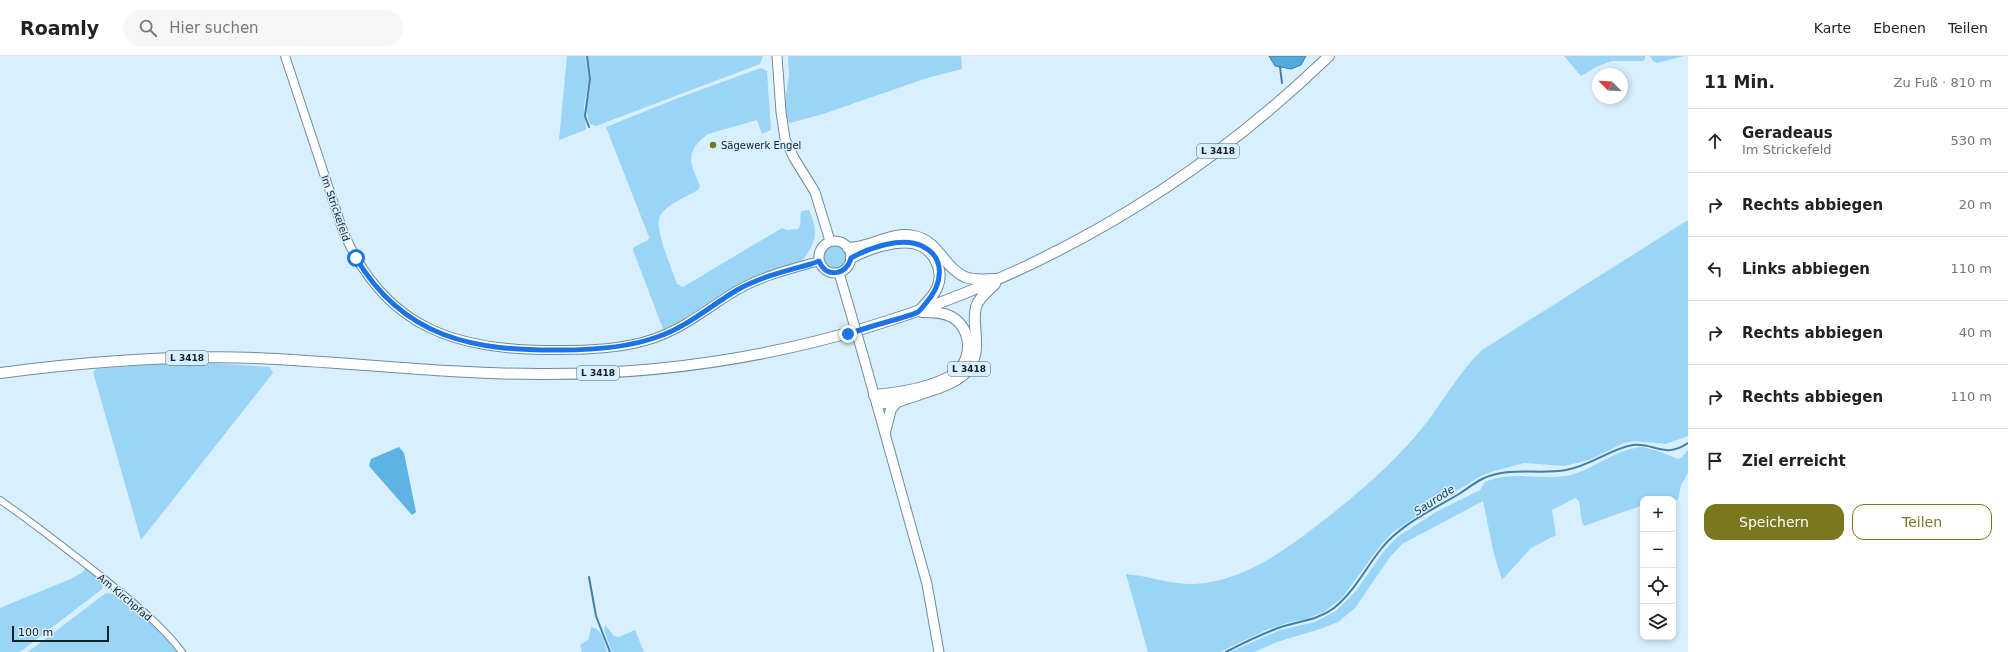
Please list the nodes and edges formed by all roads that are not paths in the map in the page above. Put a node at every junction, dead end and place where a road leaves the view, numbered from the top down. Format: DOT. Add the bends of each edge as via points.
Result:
graph roads {
  1 [pos="285,56"];
  2 [pos="777,56"];
  3 [pos="1329,56"];
  4 [pos="830,241"];
  5 [pos="850,253"];
  6 [pos="819,261"];
  7 [pos="839,273"];
  8 [pos="1000,279"];
  9 [pos="918,312"];
  10 [pos="0,373"];
  11 [pos="875,399"];
  12 [pos="898,401"];
  13 [pos="885,432"];
  14 [pos="0,500"];
  15 [pos="182,652"];
  16 [pos="939,652"];
  1 -- 6 [label="street, Im Strickefeld" via="342,226 356,258 376,288 400,310 421,324 453,339 482,346 527,350 587,349 637,343 679,328 750,284"];
  2 -- 4 [label="main road" via="785,140 815,192"];
  3 -- 8 [label="main road, L 3418" via="1251,126 1181,178 1090,234"];
  4 -- 5 [label="main road" via="840,242"];
  4 -- 6 [label="main road" via="819,251"];
  5 -- 7 [label="main road" via="847,267"];
  5 -- 8 [label="main road, L 3418" via="859,247 891,237 913,236 932,244 954,269 964,276"];
  5 -- 9 [label="main road" via="897,243 914,243 929,251 938,266 939,282 932,296"];
  6 -- 7 [label="main road" via="829,272"];
  7 -- 11 [label="main road, bridge"];
  8 -- 9 [label="main road, L 3418"];
  8 -- 12 [label="main road, L 3418" via="980,298 976,306 975,356 968,370 952,384"];
  9 -- 10 [label="main road, L 3418" via="848,334 748,356 647,370 537,374 209,358 105,361"];
  9 -- 11 [label="main road, L 3418" via="945,314 961,325 969,343 963,365 944,379"];
  11 -- 12 [label="main road, L 3418" via="890,403"];
  11 -- 13 [label="main road"];
  12 -- 13 [label="main road" via="891,409"];
  13 -- 16 [label="main road" via="927,584"];
  14 -- 15 [label="street, Am Kirchpfad" via="63,546 143,611"];
}
